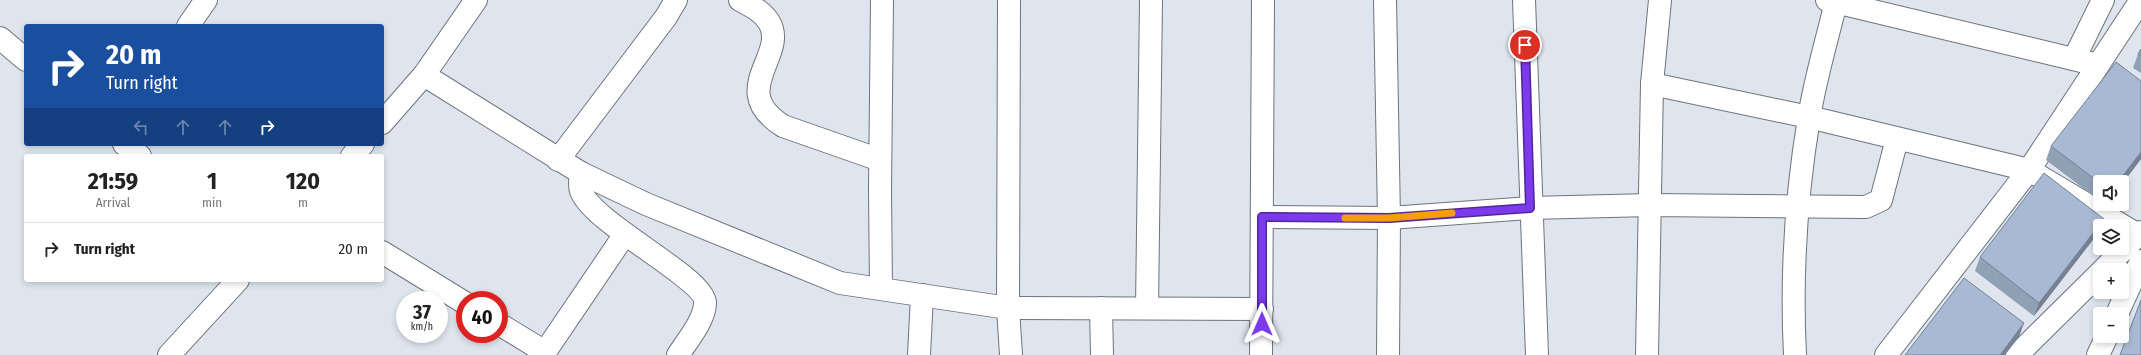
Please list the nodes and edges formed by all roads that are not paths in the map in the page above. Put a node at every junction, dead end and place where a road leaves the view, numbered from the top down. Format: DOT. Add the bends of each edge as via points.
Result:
graph roads {
  1 [pos="206,0"];
  2 [pos="476,0"];
  3 [pos="676,0"];
  4 [pos="740,0"];
  5 [pos="882,0"];
  6 [pos="1009,0"];
  7 [pos="1151,0"];
  8 [pos="1263,0"];
  9 [pos="1385,0"];
  10 [pos="1524,0"];
  11 [pos="1660,0"];
  12 [pos="2103,0"];
  13 [pos="2141,0"];
  14 [pos="1831,1"];
  15 [pos="189,24"];
  16 [pos="0,38"];
  17 [pos="24,58"];
  18 [pos="2074,59"];
  19 [pos="2098,65"];
  20 [pos="424,75"];
  21 [pos="1652,84"];
  22 [pos="1809,117"];
  23 [pos="384,121"];
  24 [pos="1897,138"];
  25 [pos="127,146"];
  26 [pos="361,146"];
  27 [pos="137,154"];
  28 [pos="354,154"];
  29 [pos="558,160"];
  30 [pos="880,160"];
  31 [pos="2029,170"];
  32 [pos="581,173"];
  33 [pos="1650,205"];
  34 [pos="1798,206"];
  35 [pos="1530,208"];
  36 [pos="1262,217"];
  37 [pos="1389,218"];
  38 [pos="625,234"];
  39 [pos="2139,234"];
  40 [pos="384,253"];
  41 [pos="2141,261"];
  42 [pos="2110,263"];
  43 [pos="2093,280"];
  44 [pos="236,282"];
  45 [pos="881,288"];
  46 [pos="922,295"];
  47 [pos="456,297"];
  48 [pos="2120,307"];
  49 [pos="1008,308"];
  50 [pos="1101,308"];
  51 [pos="1148,308"];
  52 [pos="1262,309"];
  53 [pos="508,330"];
  54 [pos="2104,343"];
  55 [pos="544,354"];
  56 [pos="169,355"];
  57 [pos="678,355"];
  58 [pos="919,355"];
  59 [pos="1011,355"];
  60 [pos="1102,355"];
  61 [pos="1261,355"];
  62 [pos="1388,355"];
  63 [pos="1537,355"];
  64 [pos="1647,355"];
  65 [pos="1794,355"];
  66 [pos="1886,355"];
  67 [pos="2017,355"];
  68 [pos="2098,355"];
  1 -- 15 [label="street"];
  2 -- 20 [label="street"];
  3 -- 29 [label="street" via="666,18"];
  4 -- 30 [label="street" via="759,11 769,22 772,30 772,44 760,79 759,96 763,108 772,119 783,126"];
  5 -- 30 [label="street"];
  6 -- 49 [label="street"];
  7 -- 51 [label="street"];
  8 -- 36 [label="street"];
  9 -- 37 [label="street"];
  10 -- 35 [label="street"];
  11 -- 21 [label="street"];
  12 -- 18 [label="street"];
  13 -- 19 [label="street"];
  14 -- 18 [label="street"];
  14 -- 22 [label="street"];
  16 -- 17 [label="street"];
  18 -- 19 [label="street"];
  19 -- 31 [label="street"];
  20 -- 23 [label="street"];
  20 -- 29 [label="street"];
  21 -- 22 [label="street"];
  21 -- 33 [label="street"];
  22 -- 24 [label="street"];
  22 -- 34 [label="street"];
  24 -- 31 [label="street"];
  24 -- 34 [label="street" via="1881,200 1866,207"];
  25 -- 27 [label="street"];
  26 -- 28 [label="street"];
  29 -- 32 [label="street"];
  30 -- 45 [label="street"];
  31 -- 39 [label="street"];
  31 -- 66 [label="street"];
  32 -- 38 [label="street" via="581,190 589,204"];
  32 -- 45 [label="street" via="646,204 840,283"];
  33 -- 34 [label="street"];
  33 -- 35 [label="street"];
  33 -- 64 [label="street"];
  34 -- 65 [label="street" via="1792,305"];
  35 -- 37 [label="street"];
  35 -- 63 [label="street"];
  36 -- 37 [label="street"];
  36 -- 52 [label="street"];
  37 -- 62 [label="street"];
  38 -- 55 [label="street"];
  38 -- 57 [label="street" via="684,277 703,295 705,304 700,320"];
  39 -- 42 [label="street"];
  40 -- 47 [label="street"];
  41 -- 48 [label="street"];
  43 -- 67 [label="street"];
  44 -- 56 [label="street"];
  45 -- 46 [label="street"];
  46 -- 49 [label="street"];
  46 -- 58 [label="street"];
  49 -- 50 [label="street"];
  49 -- 59 [label="street"];
  50 -- 51 [label="street"];
  50 -- 60 [label="street"];
  51 -- 52 [label="street"];
  52 -- 61 [label="street"];
  53 -- 55 [label="street"];
  54 -- 68 [label="street"];
}
